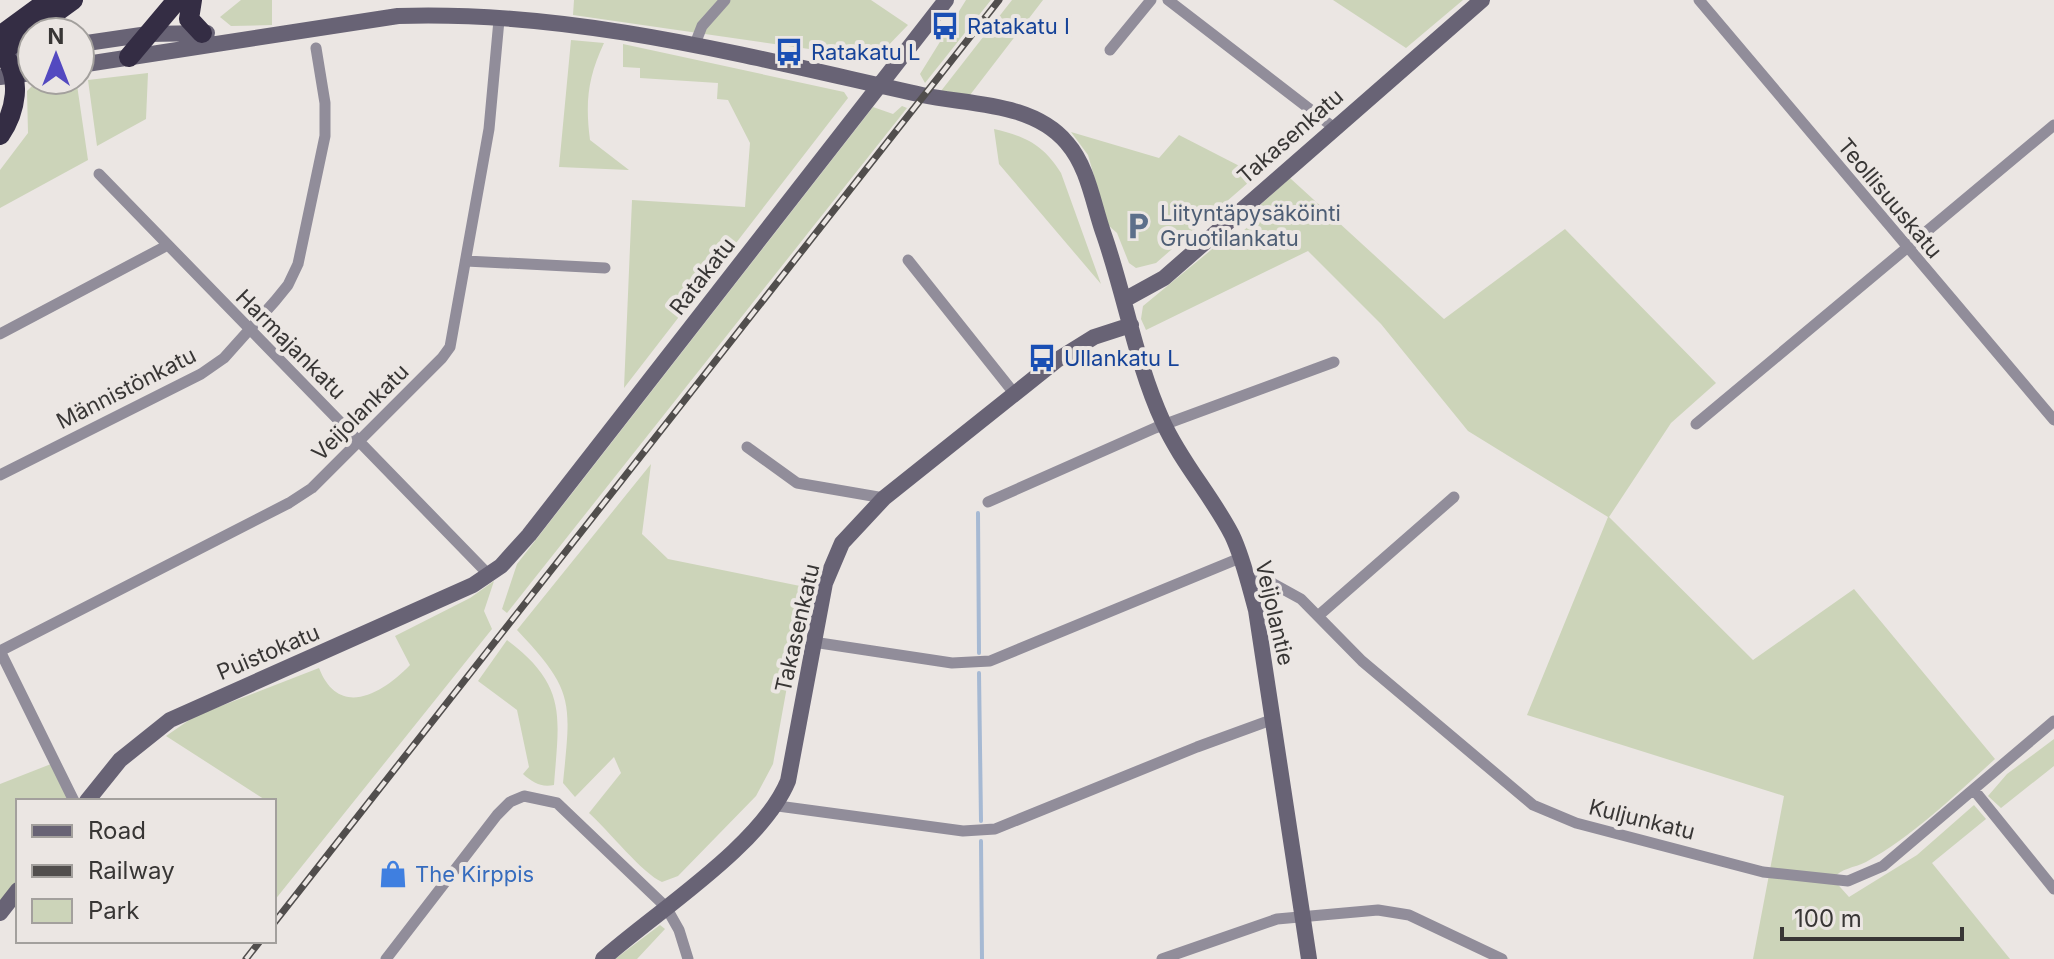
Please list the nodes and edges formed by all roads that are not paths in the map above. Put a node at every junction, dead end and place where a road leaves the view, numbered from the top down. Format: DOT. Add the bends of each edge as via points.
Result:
graph roads {
  1 [pos="49,0"];
  2 [pos="73,0"];
  3 [pos="177,0"];
  4 [pos="192,0"];
  5 [pos="725,0"];
  6 [pos="946,0"];
  7 [pos="1151,0"];
  8 [pos="1168,0"];
  9 [pos="1482,0"];
  10 [pos="1699,0"];
  11 [pos="36,16"];
  12 [pos="42,16"];
  13 [pos="499,20"];
  14 [pos="202,33"];
  15 [pos="148,34"];
  16 [pos="277,34"];
  17 [pos="16,36"];
  18 [pos="96,42"];
  19 [pos="695,44"];
  20 [pos="316,48"];
  21 [pos="1,50"];
  22 [pos="1110,50"];
  23 [pos="129,57"];
  24 [pos="96,62"];
  25 [pos="16,75"];
  26 [pos="880,84"];
  27 [pos="2054,125"];
  28 [pos="1333,127"];
  29 [pos="0,135"];
  30 [pos="99,174"];
  31 [pos="166,246"];
  32 [pos="1904,247"];
  33 [pos="908,260"];
  34 [pos="466,261"];
  35 [pos="605,268"];
  36 [pos="1124,300"];
  37 [pos="1131,325"];
  38 [pos="248,329"];
  39 [pos="0,334"];
  40 [pos="1334,362"];
  41 [pos="1014,393"];
  42 [pos="2054,420"];
  43 [pos="1696,424"];
  44 [pos="1164,425"];
  45 [pos="359,442"];
  46 [pos="747,447"];
  47 [pos="0,475"];
  48 [pos="1454,497"];
  49 [pos="884,498"];
  50 [pos="988,502"];
  51 [pos="1240,558"];
  52 [pos="489,575"];
  53 [pos="1247,580"];
  54 [pos="1318,616"];
  55 [pos="813,642"];
  56 [pos="0,651"];
  57 [pos="1274,719"];
  58 [pos="2054,721"];
  59 [pos="1974,790"];
  60 [pos="73,799"];
  61 [pos="89,799"];
  62 [pos="778,806"];
  63 [pos="2054,889"];
  64 [pos="16,893"];
  65 [pos="666,907"];
  66 [pos="0,913"];
  67 [pos="1305,918"];
  68 [pos="386,959"];
  69 [pos="603,959"];
  70 [pos="688,959"];
  71 [pos="1162,959"];
  72 [pos="1309,959"];
  73 [pos="1502,959"];
  1 -- 11 [label="highway"];
  2 -- 12 [label="highway"];
  3 -- 15 [label="highway"];
  4 -- 14 [label="highway" via="189,19"];
  5 -- 19 [label="street" via="702,26"];
  6 -- 26 [label="street, Ratakatu"];
  7 -- 22 [label="street"];
  8 -- 28 [label="street"];
  9 -- 28 [label="street, Takasenkatu"];
  10 -- 32 [label="street, Teollisuuskatu"];
  13 -- 16 [label="street, Veijolantie" via="398,16"];
  13 -- 19 [label="street, Veijolantie"];
  13 -- 34 [label="street, Veijolankatu" via="489,129"];
  14 -- 15 [label="street"];
  14 -- 16 [label="street"];
  15 -- 18 [label="street"];
  15 -- 23 [label="highway"];
  16 -- 23 [label="street"];
  17 -- 21 [label="highway"];
  19 -- 26 [label="street, Veijolantie"];
  20 -- 38 [label="street, Männistönkatu" via="325,136 298,264 288,285"];
  21 -- 25 [label="highway"];
  23 -- 24 [label="street"];
  25 -- 29 [label="highway" via="12,109"];
  26 -- 36 [label="street, Veijolantie" via="1004,109 1037,120 1061,136 1082,168"];
  26 -- 52 [label="street, Ratakatu" via="529,535"];
  27 -- 32 [label="street"];
  28 -- 36 [label="street, Takasenkatu" via="1164,278"];
  30 -- 31 [label="street, Harmajankatu"];
  31 -- 38 [label="street, Harmajankatu"];
  31 -- 39 [label="street"];
  32 -- 42 [label="street, Teollisuuskatu"];
  32 -- 43 [label="street"];
  33 -- 41 [label="street"];
  34 -- 35 [label="street"];
  34 -- 45 [label="street, Veijolankatu" via="450,347"];
  36 -- 37 [label="street, Veijolantie"];
  37 -- 41 [label="street, Takasenkatu" via="1094,337"];
  37 -- 44 [label="street, Veijolantie"];
  38 -- 45 [label="street, Harmajankatu"];
  38 -- 47 [label="street, Männistönkatu" via="224,358 201,374"];
  40 -- 44 [label="street"];
  41 -- 49 [label="street, Takasenkatu"];
  44 -- 50 [label="street"];
  44 -- 51 [label="street, Veijolantie"];
  45 -- 52 [label="street, Harmajankatu"];
  45 -- 56 [label="street, Veijolankatu" via="312,488 248,527"];
  46 -- 49 [label="street" via="797,483"];
  48 -- 54 [label="street"];
  49 -- 55 [label="street, Takasenkatu" via="842,543 825,583"];
  51 -- 53 [label="street, Veijolantie"];
  51 -- 55 [label="street" via="990,661 952,663"];
  52 -- 61 [label="street, Puistokatu" via="170,720 120,760"];
  53 -- 54 [label="street, Kuljunkatu" via="1286,588"];
  53 -- 57 [label="street, Veijolantie"];
  54 -- 59 [label="street, Kuljunkatu" via="1362,661 1533,805 1576,823 1763,872 1848,881 1883,866"];
  55 -- 62 [label="street, Takasenkatu" via="788,781"];
  56 -- 60 [label="street"];
  57 -- 62 [label="street" via="995,829 963,831"];
  57 -- 67 [label="street, Veijolantie"];
  58 -- 59 [label="street, Kuljunkatu"];
  59 -- 63 [label="street"];
  62 -- 65 [label="street, Takasenkatu"];
  64 -- 66 [label="street"];
  65 -- 68 [label="street" via="557,803 524,796 510,802"];
  65 -- 69 [label="street, Takasenkatu"];
  65 -- 70 [label="street"];
  67 -- 71 [label="street" via="1277,919"];
  67 -- 72 [label="street, Veijolantie"];
  67 -- 73 [label="street" via="1395,911"];
}
